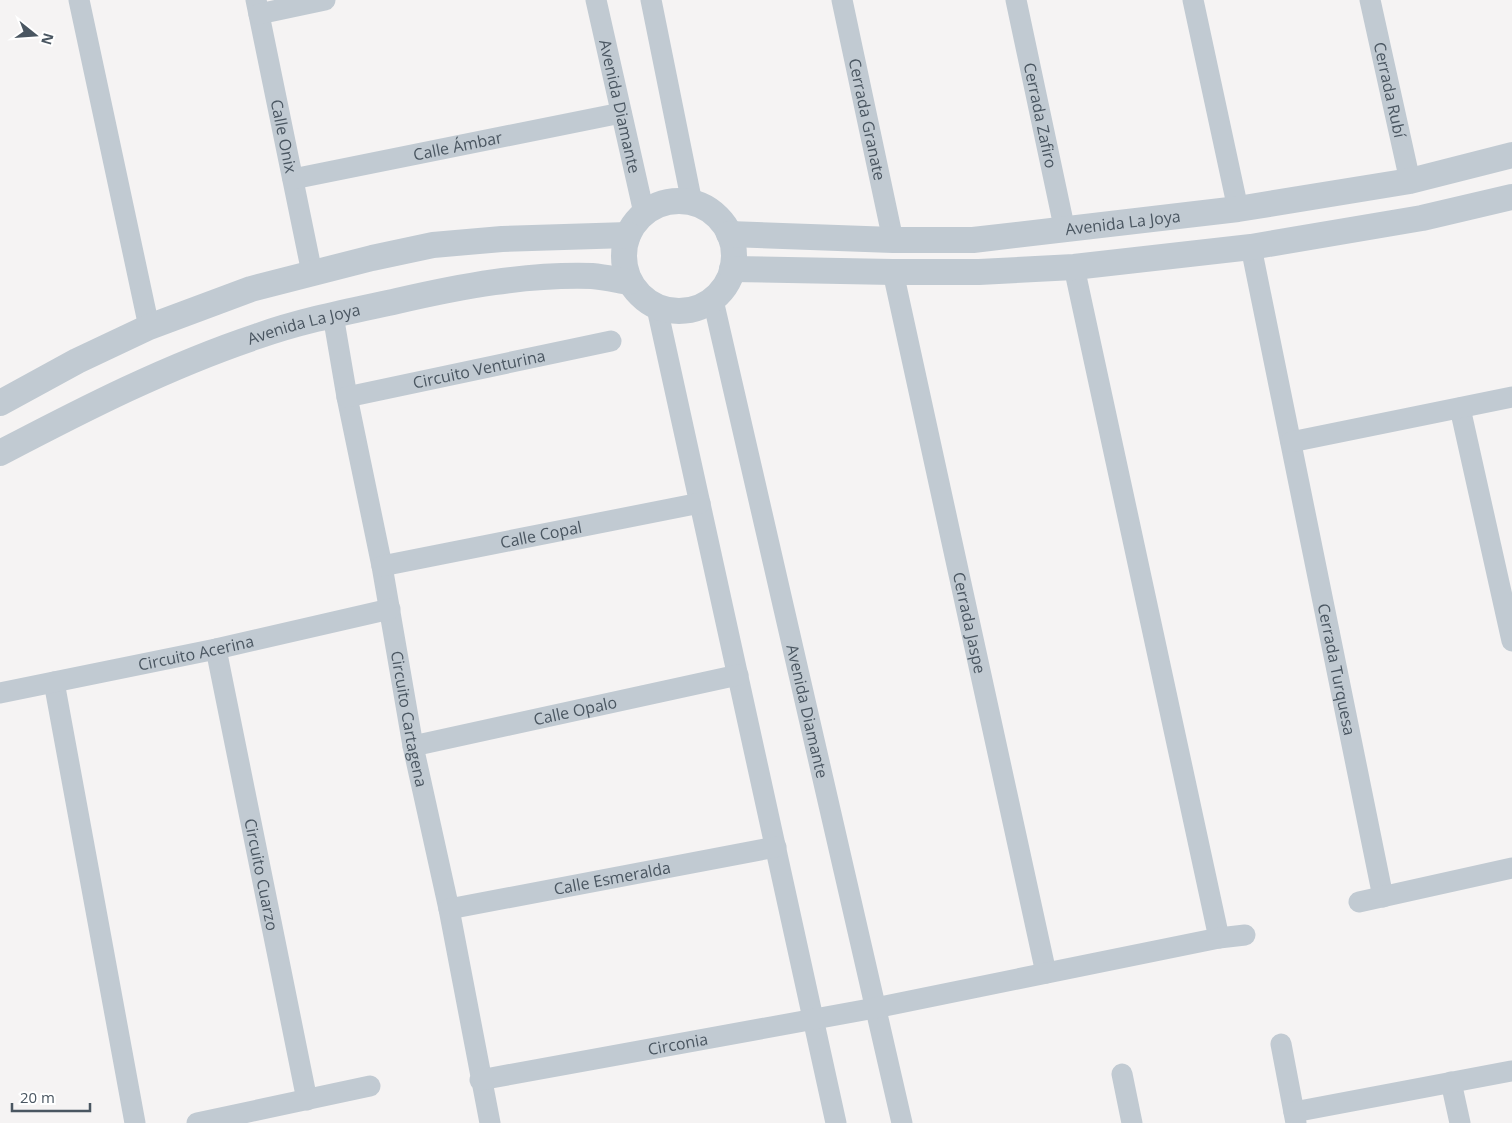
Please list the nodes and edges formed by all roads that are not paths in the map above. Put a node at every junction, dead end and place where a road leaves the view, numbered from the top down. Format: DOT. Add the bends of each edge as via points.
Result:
graph roads {
  1 [pos="79,0"];
  2 [pos="325,0"];
  3 [pos="596,0"];
  4 [pos="651,0"];
  5 [pos="842,0"];
  6 [pos="1016,0"];
  7 [pos="1193,0"];
  8 [pos="1370,0"];
  9 [pos="258,7"];
  10 [pos="621,113"];
  11 [pos="1512,155"];
  12 [pos="293,179"];
  13 [pos="1410,181"];
  14 [pos="1512,196"];
  15 [pos="692,203"];
  16 [pos="1238,209"];
  17 [pos="644,213"];
  18 [pos="1065,231"];
  19 [pos="729,234"];
  20 [pos="628,235"];
  21 [pos="893,240"];
  22 [pos="1251,247"];
  23 [pos="1074,267"];
  24 [pos="732,269"];
  25 [pos="894,272"];
  26 [pos="312,273"];
  27 [pos="629,282"];
  28 [pos="713,300"];
  29 [pos="657,308"];
  30 [pos="333,315"];
  31 [pos="149,327"];
  32 [pos="611,341"];
  33 [pos="347,397"];
  34 [pos="1512,397"];
  35 [pos="0,403"];
  36 [pos="1460,408"];
  37 [pos="1291,442"];
  38 [pos="0,453"];
  39 [pos="700,503"];
  40 [pos="382,566"];
  41 [pos="390,609"];
  42 [pos="1512,642"];
  43 [pos="216,649"];
  44 [pos="738,676"];
  45 [pos="54,682"];
  46 [pos="0,694"];
  47 [pos="414,746"];
  48 [pos="776,847"];
  49 [pos="1512,868"];
  50 [pos="1384,897"];
  51 [pos="1359,902"];
  52 [pos="449,909"];
  53 [pos="1245,935"];
  54 [pos="1219,938"];
  55 [pos="1046,973"];
  56 [pos="876,1008"];
  57 [pos="814,1020"];
  58 [pos="1281,1044"];
  59 [pos="1511,1071"];
  60 [pos="1122,1074"];
  61 [pos="480,1080"];
  62 [pos="1451,1082"];
  63 [pos="370,1086"];
  64 [pos="307,1100"];
  65 [pos="1295,1117"];
  66 [pos="898,1122"];
  67 [pos="135,1123"];
  68 [pos="197,1123"];
  69 [pos="490,1123"];
  70 [pos="836,1123"];
  71 [pos="1132,1123"];
  72 [pos="1460,1123"];
  1 -- 31 [label="street"];
  2 -- 9 [label="street"];
  3 -- 10 [label="street, Avenida Diamante"];
  4 -- 15 [label="street"];
  5 -- 21 [label="street, Cerrada Granate"];
  6 -- 18 [label="street, Cerrada Zafiro"];
  7 -- 16 [label="street"];
  8 -- 13 [label="street, Cerrada Rubí"];
  9 -- 12 [label="street, Calle Onix"];
  10 -- 12 [label="street, Calle Ámbar"];
  10 -- 17 [label="street, Avenida Diamante"];
  11 -- 13 [label="street, Avenida La Joya"];
  12 -- 26 [label="street, Calle Onix"];
  13 -- 16 [label="street, Avenida La Joya"];
  14 -- 22 [label="street" via="1422,218"];
  15 -- 17 [label="street" via="675,201"];
  15 -- 19 [label="street" via="708,209"];
  16 -- 18 [label="street, Avenida La Joya"];
  17 -- 20 [label="street"];
  18 -- 21 [label="street, Avenida La Joya" via="973,240"];
  19 -- 21 [label="street, Avenida La Joya"];
  19 -- 24 [label="street" via="733,251"];
  20 -- 26 [label="street" via="433,245"];
  20 -- 27 [label="street" via="624,267"];
  22 -- 23 [label="street"];
  22 -- 37 [label="street, Cerrada Turquesa"];
  23 -- 25 [label="street"];
  23 -- 54 [label="street"];
  24 -- 25 [label="street"];
  24 -- 28 [label="street" via="725,286"];
  25 -- 55 [label="street, Cerrada Jaspe"];
  26 -- 31 [label="street" via="251,289"];
  27 -- 29 [label="street" via="641,297"];
  27 -- 30 [label="street, Avenida La Joya" via="593,276 517,278 452,288"];
  28 -- 29 [label="street" via="695,309 676,312"];
  28 -- 56 [label="street, Avenida Diamante"];
  29 -- 39 [label="street"];
  30 -- 33 [label="street, Circuito Cartagena"];
  30 -- 38 [label="street, Avenida La Joya" via="259,335 162,372"];
  31 -- 35 [label="street"];
  32 -- 33 [label="street, Circuito Venturina"];
  33 -- 40 [label="street, Circuito Cartagena"];
  34 -- 36 [label="street"];
  36 -- 37 [label="street"];
  36 -- 42 [label="street"];
  37 -- 50 [label="street, Cerrada Turquesa"];
  39 -- 40 [label="street, Calle Copal"];
  39 -- 44 [label="street"];
  40 -- 41 [label="street, Circuito Cartagena"];
  41 -- 43 [label="street, Circuito Acerina"];
  41 -- 47 [label="street, Circuito Cartagena"];
  43 -- 45 [label="street, Circuito Acerina"];
  43 -- 64 [label="street, Circuito Cuarzo"];
  44 -- 47 [label="street, Calle Opalo"];
  44 -- 48 [label="street"];
  45 -- 46 [label="street, Circuito Acerina"];
  45 -- 67 [label="street"];
  47 -- 52 [label="street, Circuito Cartagena"];
  48 -- 52 [label="street, Calle Esmeralda"];
  48 -- 57 [label="street"];
  49 -- 50 [label="street"];
  50 -- 51 [label="street"];
  52 -- 61 [label="street, Circuito Cartagena"];
  53 -- 54 [label="street"];
  54 -- 55 [label="street"];
  55 -- 56 [label="street"];
  56 -- 57 [label="street, Circonia"];
  56 -- 66 [label="street, Avenida Diamante"];
  57 -- 61 [label="street, Circonia"];
  57 -- 70 [label="street"];
  58 -- 65 [label="street"];
  59 -- 62 [label="street"];
  60 -- 71 [label="street"];
  61 -- 69 [label="street, Circuito Cartagena"];
  62 -- 65 [label="street"];
  62 -- 72 [label="street"];
  63 -- 64 [label="street"];
  64 -- 68 [label="street"];
}
